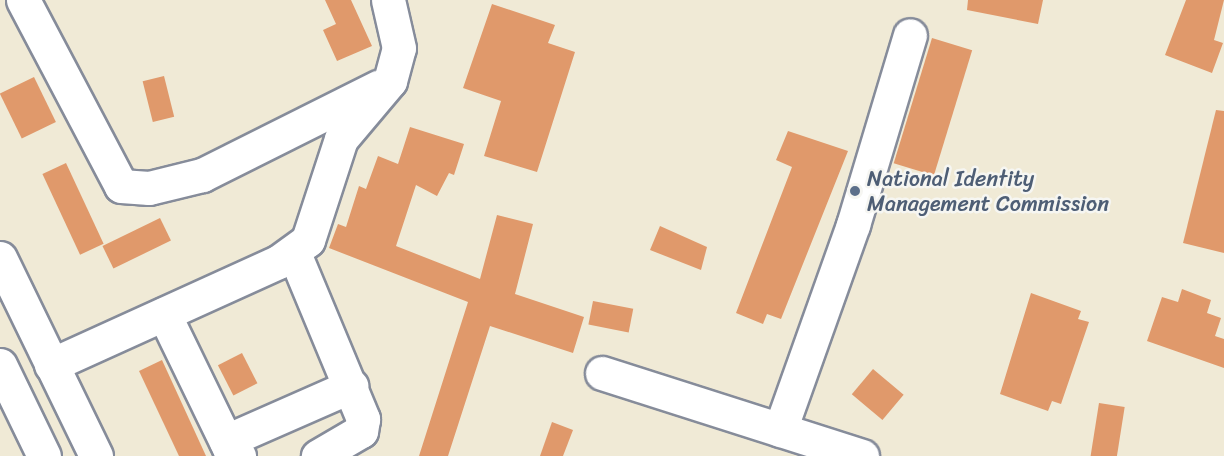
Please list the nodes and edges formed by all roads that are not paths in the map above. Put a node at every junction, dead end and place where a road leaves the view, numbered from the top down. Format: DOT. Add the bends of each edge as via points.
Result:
graph roads {
  1 [pos="23,0"];
  2 [pos="388,0"];
  3 [pos="910,35"];
  4 [pos="390,81"];
  5 [pos="294,253"];
  6 [pos="0,258"];
  7 [pos="164,314"];
  8 [pos="0,365"];
  9 [pos="51,365"];
  10 [pos="602,373"];
  11 [pos="351,386"];
  12 [pos="780,430"];
  13 [pos="232,449"];
  14 [pos="35,453"];
  15 [pos="96,456"];
  16 [pos="318,456"];
  17 [pos="862,456"];
  1 -- 4 [label="street" via="121,186 149,188 202,175"];
  2 -- 4 [label="street" via="399,48"];
  3 -- 12 [label="street" via="853,225"];
  4 -- 5 [label="street" via="341,139 308,240"];
  5 -- 7 [label="street"];
  5 -- 11 [label="street"];
  6 -- 9 [label="street"];
  7 -- 9 [label="street"];
  7 -- 13 [label="street"];
  8 -- 14 [label="street"];
  9 -- 15 [label="street"];
  10 -- 12 [label="street"];
  11 -- 13 [label="street"];
  11 -- 16 [label="street" via="363,419 361,431"];
  12 -- 17 [label="street"];
}
